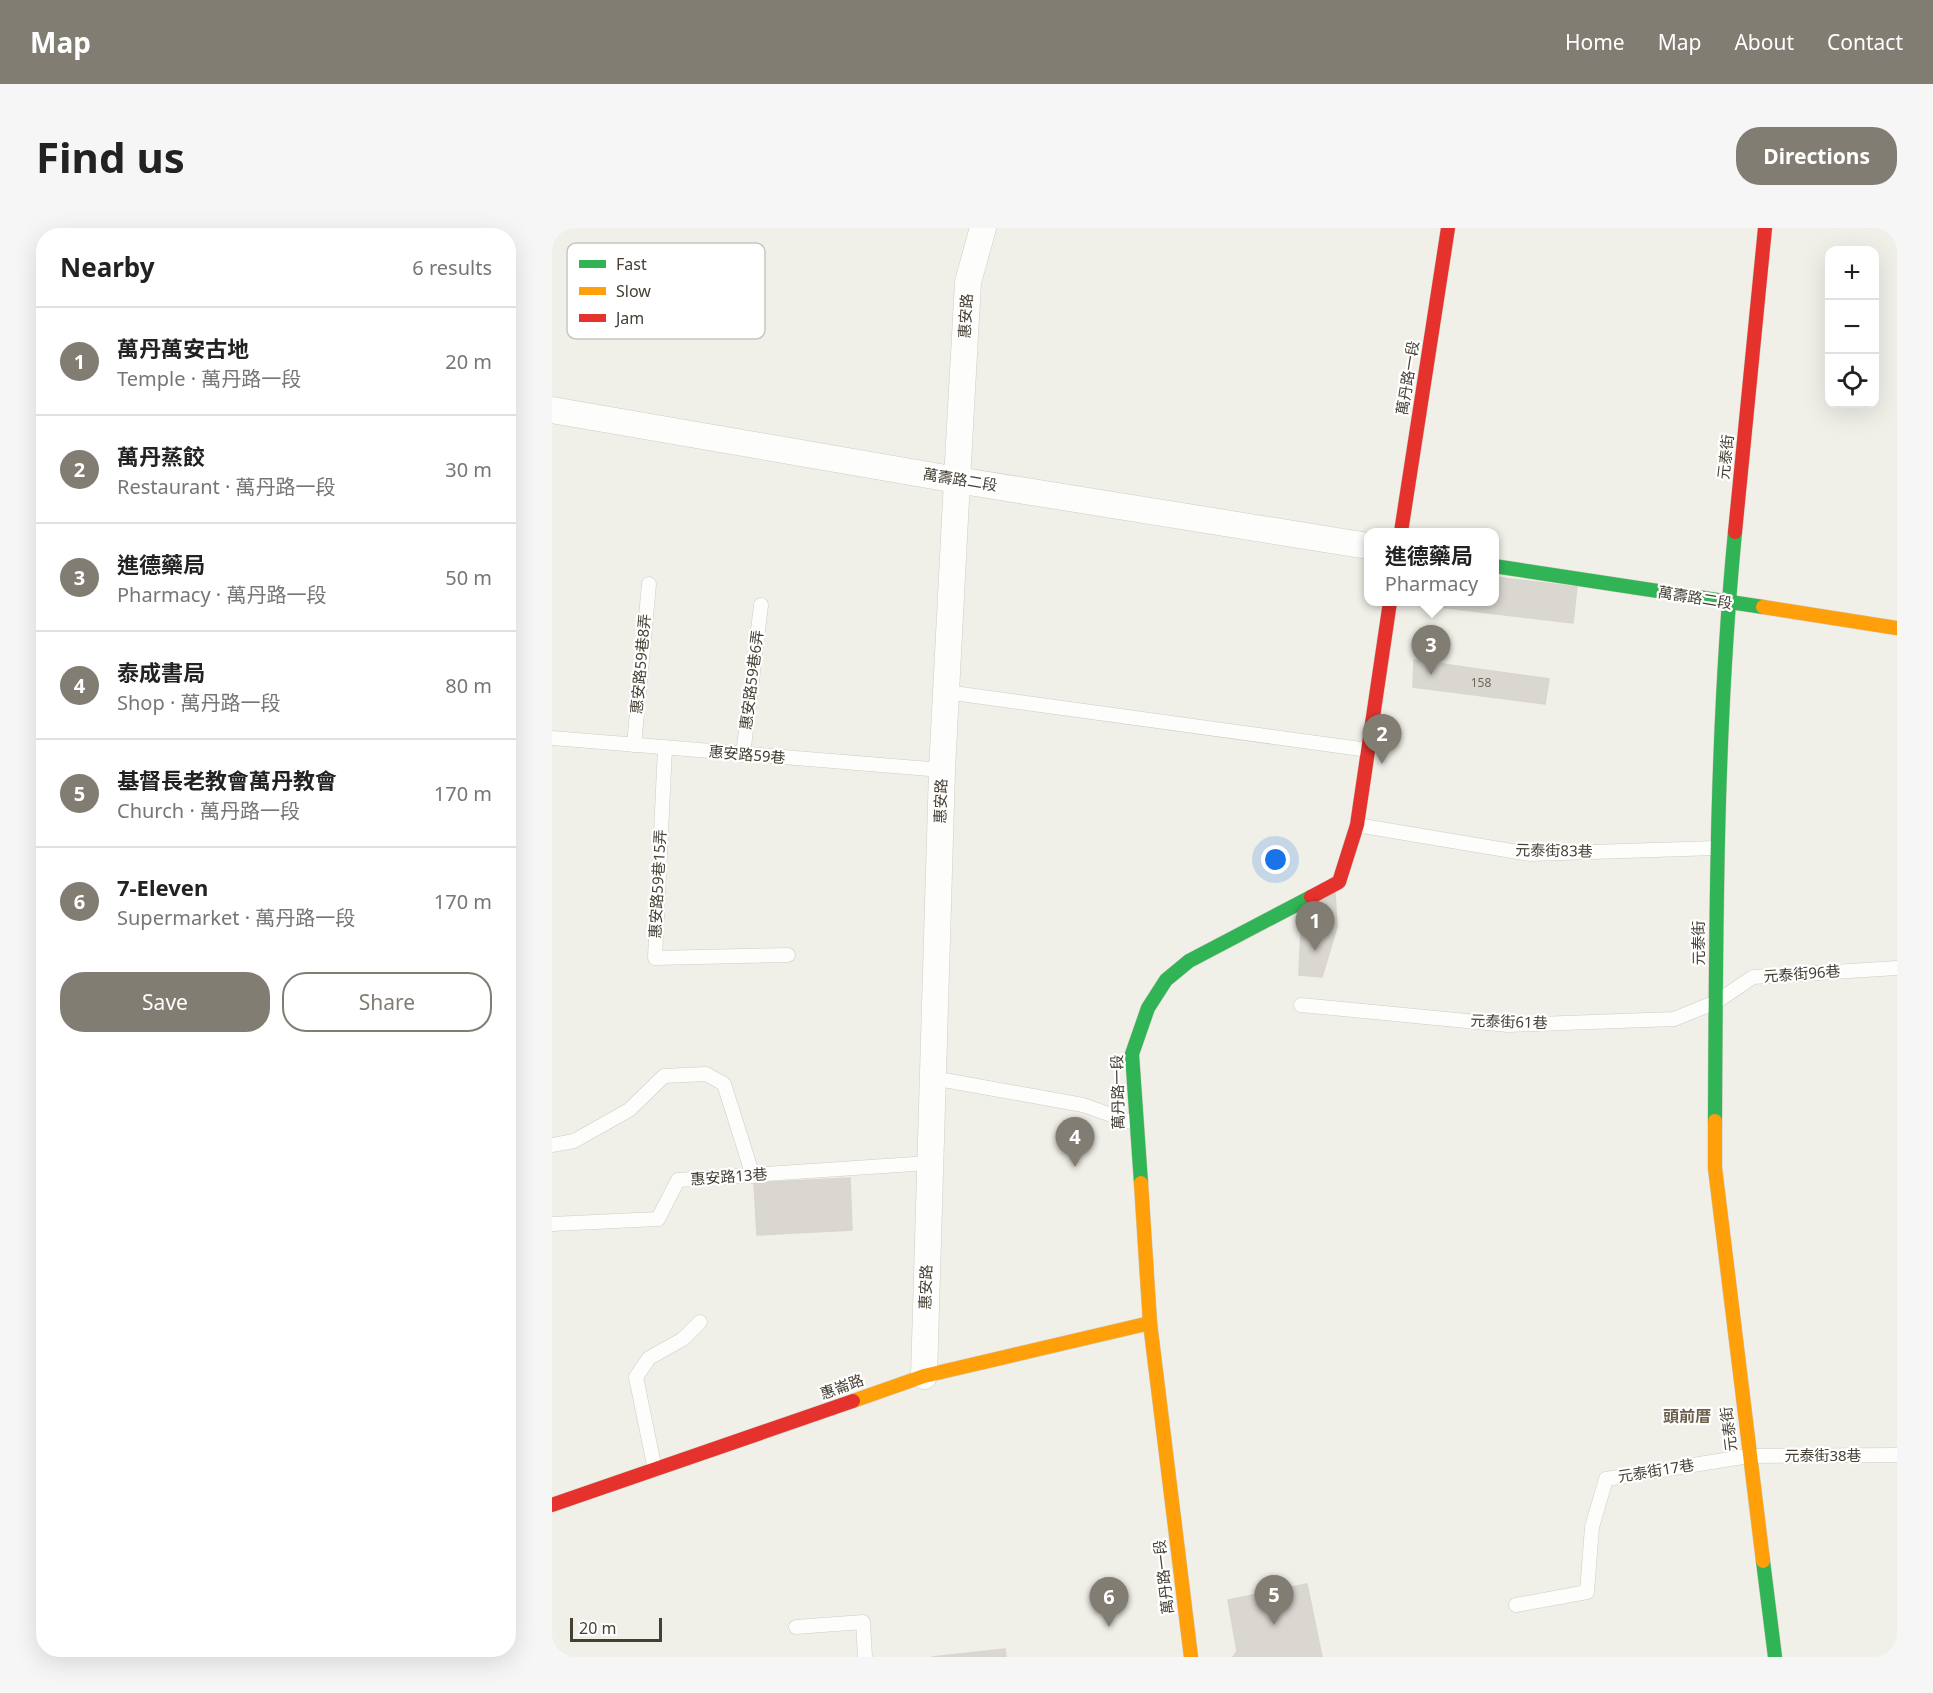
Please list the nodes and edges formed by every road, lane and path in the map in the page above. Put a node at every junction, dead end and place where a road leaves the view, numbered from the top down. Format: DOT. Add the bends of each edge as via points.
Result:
graph roads {
  1 [pos="983,228"];
  2 [pos="1448,228"];
  3 [pos="1766,228"];
  4 [pos="552,410"];
  5 [pos="957,480"];
  6 [pos="1402,528"];
  7 [pos="1364,545"];
  8 [pos="1499,567"];
  9 [pos="649,584"];
  10 [pos="1728,604"];
  11 [pos="761,605"];
  12 [pos="1389,606"];
  13 [pos="1897,628"];
  14 [pos="946,693"];
  15 [pos="552,738"];
  16 [pos="633,745"];
  17 [pos="665,748"];
  18 [pos="1368,750"];
  19 [pos="743,755"];
  20 [pos="942,770"];
  21 [pos="1357,825"];
  22 [pos="1716,848"];
  23 [pos="788,955"];
  24 [pos="1897,968"];
  25 [pos="1716,1002"];
  26 [pos="1301,1005"];
  27 [pos="933,1078"];
  28 [pos="1134,1123"];
  29 [pos="552,1145"];
  30 [pos="930,1163"];
  31 [pos="753,1176"];
  32 [pos="552,1224"];
  33 [pos="700,1322"];
  34 [pos="1150,1323"];
  35 [pos="924,1376"];
  36 [pos="1897,1455"];
  37 [pos="1749,1456"];
  38 [pos="655,1472"];
  39 [pos="552,1505"];
  40 [pos="1516,1605"];
  41 [pos="796,1626"];
  42 [pos="865,1657"];
  43 [pos="1191,1657"];
  44 [pos="1775,1657"];
  1 -- 5 [label="street, 惠安路" via="968,282"];
  2 -- 6 [label="street, 萬丹路一段"];
  3 -- 10 [label="street, 元泰街"];
  4 -- 5 [label="street, 萬壽路二段"];
  5 -- 7 [label="street, 萬壽路二段"];
  5 -- 14 [label="street, 惠安路"];
  8 -- 10 [label="street, 萬壽路二段"];
  9 -- 16 [label="lane, 惠安路59巷8弄"];
  10 -- 13 [label="street, 萬壽路二段"];
  10 -- 22 [label="street, 元泰街"];
  11 -- 19 [label="lane, 惠安路59巷6弄"];
  12 -- 18 [label="street, 萬丹路一段"];
  14 -- 18 [label="lane"];
  14 -- 20 [label="street, 惠安路"];
  15 -- 16 [label="lane, 惠安路59巷"];
  16 -- 17 [label="lane, 惠安路59巷"];
  17 -- 19 [label="lane, 惠安路59巷"];
  17 -- 23 [label="lane, 惠安路59巷15弄" via="655,958"];
  18 -- 21 [label="street, 萬丹路一段"];
  19 -- 20 [label="lane, 惠安路59巷"];
  20 -- 27 [label="street, 惠安路"];
  21 -- 22 [label="lane, 元泰街83巷" via="1530,854"];
  21 -- 28 [label="street, 萬丹路一段" via="1339,882 1189,961 1166,980 1148,1008 1132,1054"];
  22 -- 25 [label="street, 元泰街"];
  24 -- 25 [label="lane, 元泰街96巷" via="1753,977"];
  25 -- 26 [label="lane, 元泰街61巷" via="1674,1019 1508,1025"];
  25 -- 37 [label="street, 元泰街" via="1715,1168"];
  27 -- 28 [label="lane" via="1083,1105"];
  27 -- 30 [label="street, 惠安路"];
  28 -- 34 [label="street, 萬丹路一段"];
  29 -- 31 [label="lane" via="574,1141 629,1110 664,1077 706,1074 724,1084"];
  30 -- 31 [label="lane, 惠安路13巷"];
  30 -- 35 [label="street, 惠安路"];
  31 -- 32 [label="lane, 惠安路13巷" via="678,1180 658,1219"];
  33 -- 38 [label="lane" via="683,1339 649,1358 636,1377"];
  34 -- 35 [label="street, 惠崙路"];
  34 -- 43 [label="street, 萬丹路一段"];
  35 -- 38 [label="street, 惠崙路"];
  36 -- 37 [label="lane, 元泰街38巷"];
  37 -- 40 [label="lane, 元泰街17巷" via="1606,1479 1592,1527 1587,1592"];
  37 -- 44 [label="street, 元泰街"];
  38 -- 39 [label="street, 惠崙路"];
  41 -- 42 [label="lane" via="863,1622"];
}
